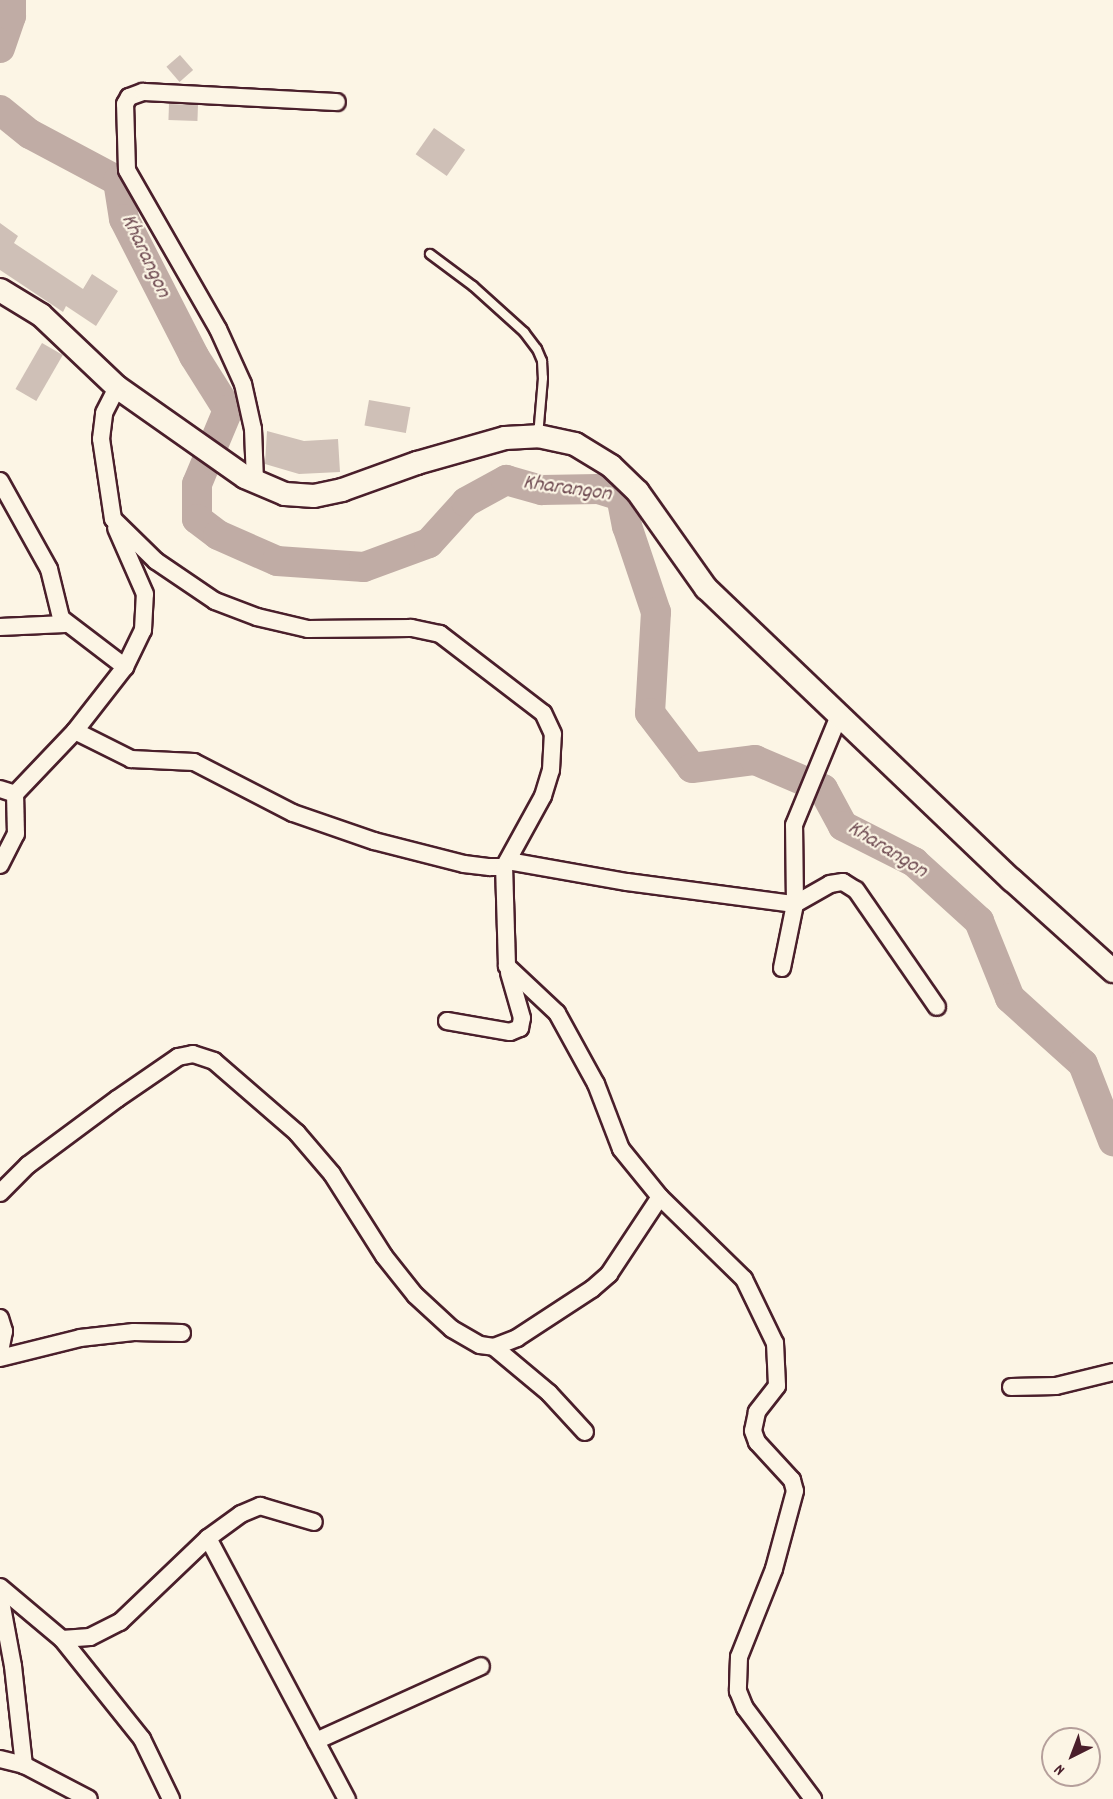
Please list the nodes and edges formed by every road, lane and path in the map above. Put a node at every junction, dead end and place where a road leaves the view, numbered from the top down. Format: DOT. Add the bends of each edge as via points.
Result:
graph roads {
  1 [pos="337,102"];
  2 [pos="430,254"];
  3 [pos="0,291"];
  4 [pos="117,387"];
  5 [pos="538,436"];
  6 [pos="250,479"];
  7 [pos="0,481"];
  8 [pos="5,499"];
  9 [pos="113,519"];
  10 [pos="65,624"];
  11 [pos="0,627"];
  12 [pos="125,667"];
  13 [pos="839,716"];
  14 [pos="75,730"];
  15 [pos="8,791"];
  16 [pos="506,864"];
  17 [pos="0,865"];
  18 [pos="795,904"];
  19 [pos="507,966"];
  20 [pos="782,968"];
  21 [pos="1113,971"];
  22 [pos="937,1007"];
  23 [pos="447,1021"];
  24 [pos="0,1193"];
  25 [pos="660,1197"];
  26 [pos="0,1318"];
  27 [pos="182,1333"];
  28 [pos="495,1347"];
  29 [pos="0,1352"];
  30 [pos="0,1358"];
  31 [pos="1113,1372"];
  32 [pos="1011,1387"];
  33 [pos="585,1432"];
  34 [pos="314,1522"];
  35 [pos="208,1538"];
  36 [pos="0,1587"];
  37 [pos="0,1596"];
  38 [pos="62,1639"];
  39 [pos="481,1666"];
  40 [pos="316,1741"];
  41 [pos="0,1759"];
  42 [pos="24,1765"];
  43 [pos="89,1799"];
  44 [pos="171,1799"];
  45 [pos="347,1799"];
  46 [pos="813,1799"];
  1 -- 6 [label="street" via="143,92 129,97 125,104 128,170 218,329 243,384 253,429"];
  2 -- 5 [label="lane" via="524,332 537,349 543,378"];
  3 -- 4 [label="street" via="41,315"];
  4 -- 6 [label="street"];
  4 -- 9 [label="street" via="104,413 100,439"];
  5 -- 6 [label="street" via="505,438 314,496 285,494"];
  5 -- 13 [label="street" via="575,444 611,466 638,492 706,588"];
  7 -- 8 [label="street"];
  8 -- 10 [label="street" via="49,569"];
  9 -- 12 [label="street" via="139,575 146,603 143,630"];
  9 -- 16 [label="street" via="156,561 214,601 257,617 308,629 411,628 440,634 543,713 553,734 551,770 543,796"];
  10 -- 11 [label="street"];
  10 -- 12 [label="street"];
  12 -- 14 [label="street"];
  13 -- 18 [label="street" via="793,833"];
  13 -- 21 [label="street"];
  14 -- 15 [label="street"];
  14 -- 16 [label="street" via="131,759 194,762 293,813 374,841 464,864"];
  15 -- 17 [label="street" via="16,834"];
  16 -- 18 [label="street"];
  16 -- 19 [label="street"];
  18 -- 20 [label="street"];
  18 -- 22 [label="street" via="830,884 850,885"];
  19 -- 23 [label="street" via="522,1018 520,1028 510,1032"];
  19 -- 25 [label="street" via="556,1013 596,1083 621,1149"];
  24 -- 28 [label="street" via="28,1165 169,1063 185,1056 203,1056 253,1091 297,1133 332,1174 384,1256 414,1294 452,1329 480,1345"];
  25 -- 28 [label="street" via="601,1283 517,1338"];
  25 -- 46 [label="street" via="744,1279 775,1343 777,1386 757,1412 753,1431 757,1442 792,1480 794,1504 774,1569 739,1657 737,1682 745,1708"];
  26 -- 29 [label="street" via="4,1331"];
  27 -- 30 [label="street" via="134,1332 80,1338"];
  28 -- 33 [label="street" via="549,1393"];
  31 -- 32 [label="street" via="1056,1386"];
  34 -- 35 [label="street" via="260,1506 241,1514"];
  35 -- 38 [label="street" via="120,1622 90,1637"];
  35 -- 40 [label="street"];
  36 -- 38 [label="street"];
  37 -- 42 [label="street" via="13,1665"];
  38 -- 44 [label="street" via="142,1739"];
  39 -- 40 [label="street"];
  40 -- 45 [label="street"];
  41 -- 42 [label="street"];
  42 -- 43 [label="street"];
}
